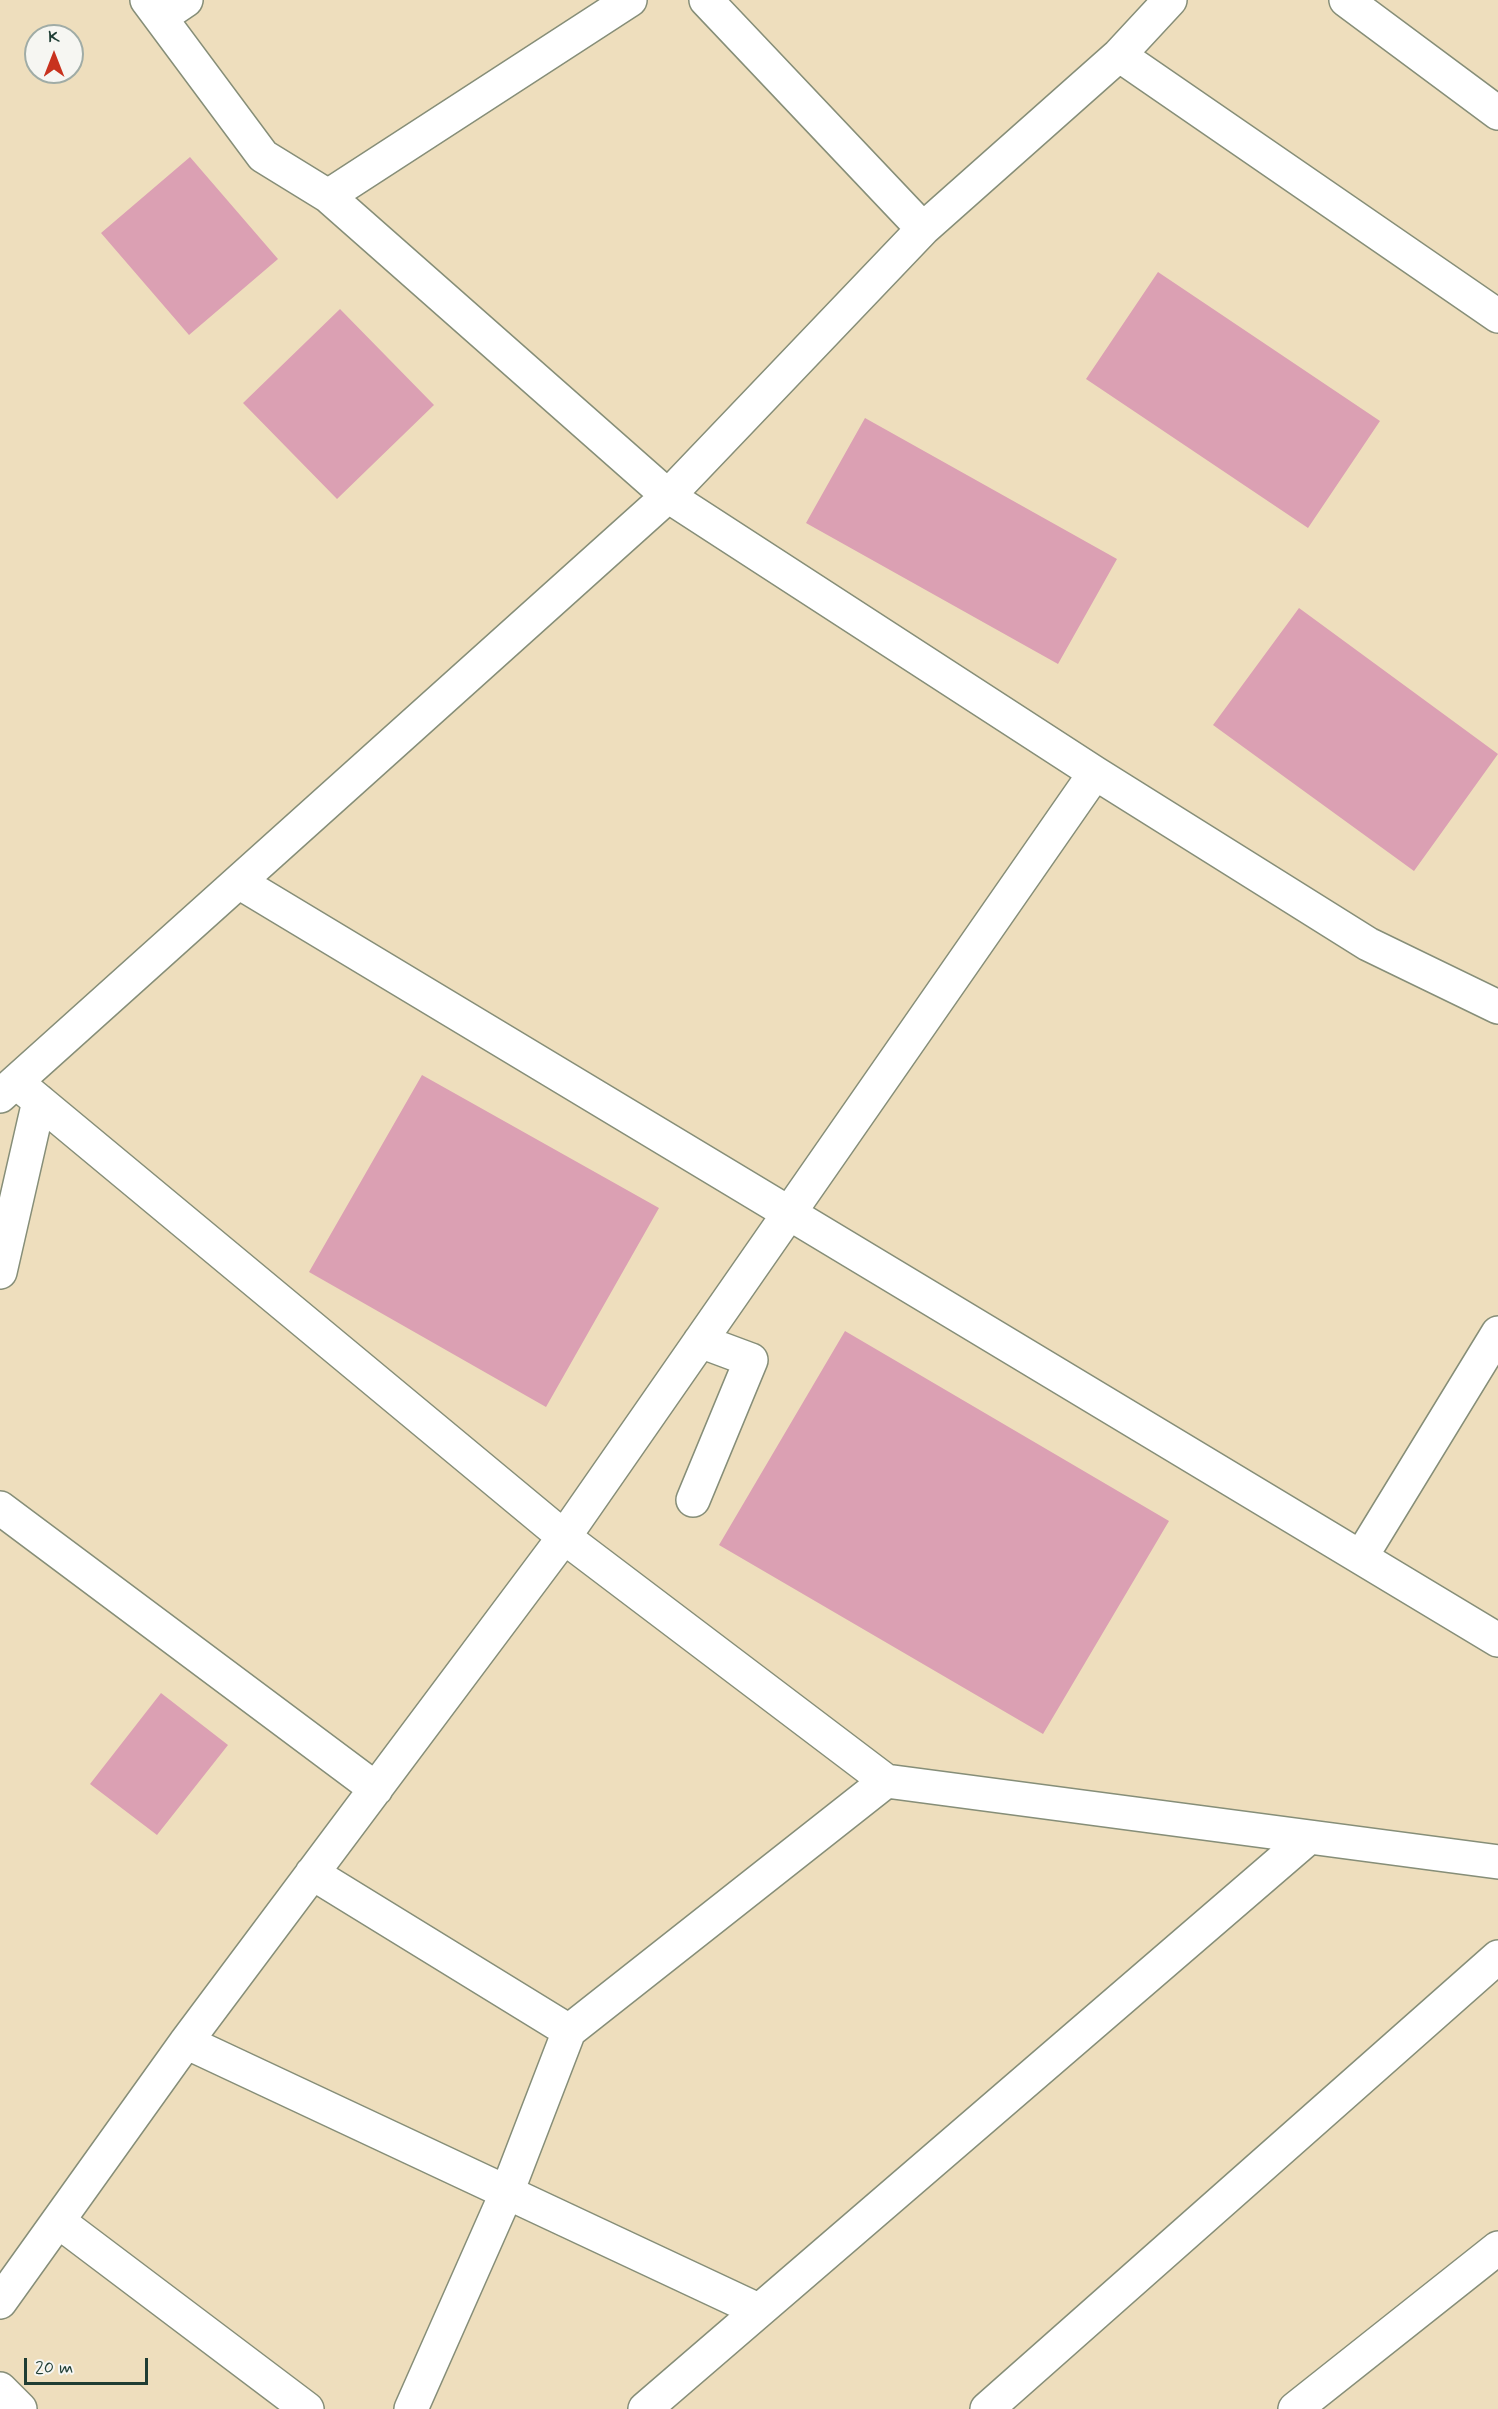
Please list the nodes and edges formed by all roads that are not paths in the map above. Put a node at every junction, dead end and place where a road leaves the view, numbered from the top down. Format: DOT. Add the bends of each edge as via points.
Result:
graph roads {
  1 [pos="630,0"];
  2 [pos="706,0"];
  3 [pos="1170,0"];
  4 [pos="1346,0"];
  5 [pos="165,6"];
  6 [pos="1119,55"];
  7 [pos="1498,113"];
  8 [pos="328,196"];
  9 [pos="923,229"];
  10 [pos="1498,316"];
  11 [pos="668,496"];
  12 [pos="1095,773"];
  13 [pos="239,882"];
  14 [pos="1498,1007"];
  15 [pos="18,1093"];
  16 [pos="789,1213"];
  17 [pos="0,1272"];
  18 [pos="1498,1333"];
  19 [pos="700,1341"];
  20 [pos="693,1500"];
  21 [pos="0,1508"];
  22 [pos="564,1537"];
  23 [pos="1361,1557"];
  24 [pos="1498,1640"];
  25 [pos="886,1781"];
  26 [pos="376,1789"];
  27 [pos="1308,1838"];
  28 [pos="1498,1862"];
  29 [pos="312,1874"];
  30 [pos="1498,1957"];
  31 [pos="569,2031"];
  32 [pos="186,2042"];
  33 [pos="507,2192"];
  34 [pos="58,2221"];
  35 [pos="1498,2248"];
  36 [pos="0,2302"];
  37 [pos="759,2310"];
  38 [pos="0,2389"];
  39 [pos="20,2409"];
  40 [pos="306,2409"];
  41 [pos="411,2409"];
  42 [pos="645,2409"];
  43 [pos="987,2409"];
  44 [pos="1295,2409"];
  1 -- 8 [label="street"];
  2 -- 9 [label="street"];
  3 -- 6 [label="street"];
  4 -- 7 [label="street"];
  5 -- 8 [label="street" via="263,156"];
  6 -- 9 [label="street"];
  6 -- 10 [label="street"];
  8 -- 11 [label="street"];
  9 -- 11 [label="street"];
  11 -- 12 [label="street"];
  11 -- 13 [label="street"];
  12 -- 14 [label="street" via="1368,944"];
  12 -- 16 [label="street"];
  13 -- 15 [label="street"];
  13 -- 16 [label="street"];
  15 -- 17 [label="street"];
  15 -- 22 [label="street"];
  16 -- 19 [label="street"];
  16 -- 23 [label="street"];
  18 -- 23 [label="street"];
  19 -- 20 [label="street" via="751,1360"];
  19 -- 22 [label="street"];
  21 -- 26 [label="street"];
  22 -- 25 [label="street"];
  22 -- 26 [label="street"];
  23 -- 24 [label="street"];
  25 -- 27 [label="street"];
  25 -- 31 [label="street"];
  26 -- 29 [label="street"];
  27 -- 28 [label="street"];
  27 -- 37 [label="street"];
  29 -- 31 [label="street"];
  29 -- 32 [label="street"];
  30 -- 43 [label="street"];
  31 -- 33 [label="street"];
  32 -- 33 [label="street"];
  32 -- 34 [label="street"];
  33 -- 37 [label="street"];
  33 -- 41 [label="street"];
  34 -- 36 [label="street"];
  34 -- 40 [label="street"];
  35 -- 44 [label="street"];
  37 -- 42 [label="street"];
  38 -- 39 [label="street"];
}
